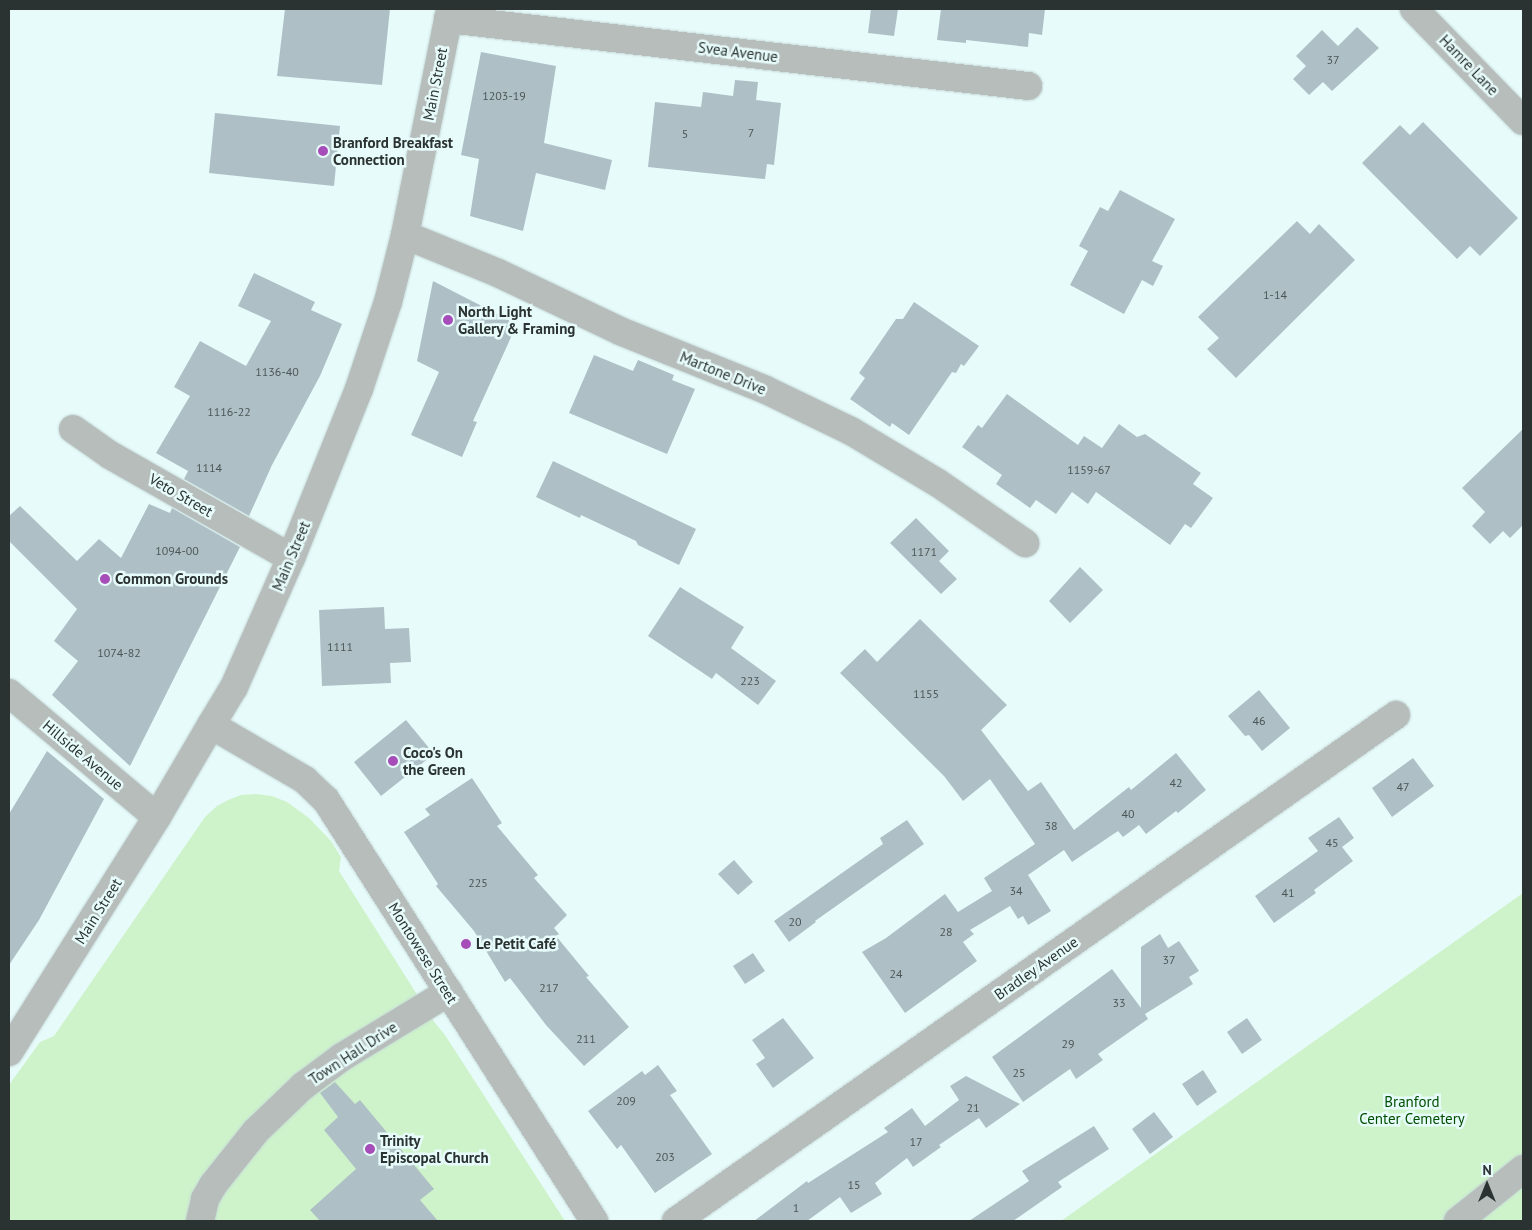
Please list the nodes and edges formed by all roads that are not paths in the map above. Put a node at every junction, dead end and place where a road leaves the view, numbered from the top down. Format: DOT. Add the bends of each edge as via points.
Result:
graph roads {
  1 [pos="1414,9"];
  2 [pos="449,14"];
  3 [pos="1028,86"];
  4 [pos="1523,121"];
  5 [pos="405,235"];
  6 [pos="73,429"];
  7 [pos="1025,543"];
  8 [pos="291,558"];
  9 [pos="9,693"];
  10 [pos="1396,715"];
  11 [pos="212,726"];
  12 [pos="157,817"];
  13 [pos="448,992"];
  14 [pos="9,1052"];
  15 [pos="1523,1168"];
  16 [pos="200,1221"];
  17 [pos="594,1221"];
  18 [pos="676,1221"];
  19 [pos="1458,1221"];
  1 -- 4 [label="street, Hamre Lane"];
  2 -- 3 [label="street, Svea Avenue"];
  2 -- 5 [label="street, Main Street"];
  5 -- 7 [label="street, Martone Drive" via="498,272 620,331 766,390 851,431 938,483"];
  5 -- 8 [label="street, Main Street" via="388,302 364,375"];
  6 -- 8 [label="street, Veto Street" via="110,455"];
  8 -- 11 [label="street, Main Street" via="234,686"];
  9 -- 12 [label="street, Hillside Avenue"];
  10 -- 18 [label="street, Bradley Avenue"];
  11 -- 12 [label="street, Main Street"];
  11 -- 13 [label="street, Montowese Street" via="305,780 319,792"];
  12 -- 14 [label="street, Main Street"];
  13 -- 16 [label="street, Town Hall Drive" via="303,1086 256,1131 214,1185 205,1199"];
  13 -- 17 [label="street, Montowese Street"];
  15 -- 19 [label="street"];
}
